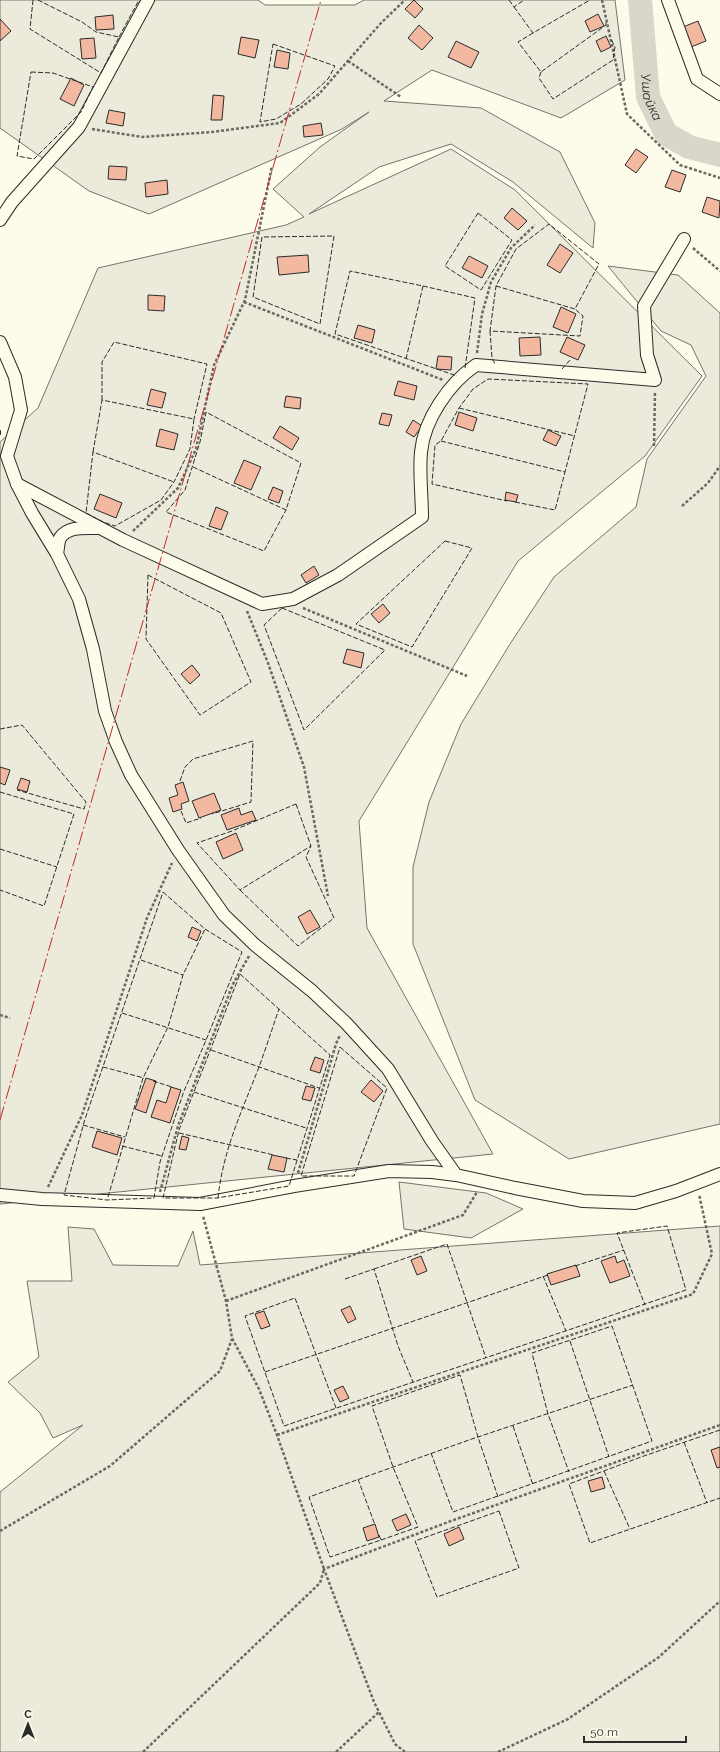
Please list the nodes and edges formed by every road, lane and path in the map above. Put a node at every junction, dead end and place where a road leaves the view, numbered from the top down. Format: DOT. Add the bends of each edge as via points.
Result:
graph roads {
  1 [pos="148,0"];
  2 [pos="405,0"];
  3 [pos="602,0"];
  4 [pos="668,0"];
  5 [pos="348,61"];
  6 [pos="720,94"];
  7 [pos="401,97"];
  8 [pos="78,127"];
  9 [pos="272,166"];
  10 [pos="720,178"];
  11 [pos="0,220"];
  12 [pos="535,225"];
  13 [pos="684,239"];
  14 [pos="720,271"];
  15 [pos="244,302"];
  16 [pos="0,342"];
  17 [pos="476,365"];
  18 [pos="655,380"];
  19 [pos="454,384"];
  20 [pos="654,446"];
  21 [pos="720,466"];
  22 [pos="18,484"];
  23 [pos="682,506"];
  24 [pos="102,529"];
  25 [pos="123,540"];
  26 [pos="57,554"];
  27 [pos="240,594"];
  28 [pos="285,601"];
  29 [pos="467,676"];
  30 [pos="178,850"];
  31 [pos="328,896"];
  32 [pos="256,945"];
  33 [pos="0,1015"];
  34 [pos="10,1018"];
  35 [pos="346,1023"];
  36 [pos="720,1174"];
  37 [pos="456,1175"];
  38 [pos="484,1181"];
  39 [pos="697,1184"];
  40 [pos="294,1186"];
  41 [pos="0,1195"];
  42 [pos="42,1199"];
  43 [pos="157,1202"];
  44 [pos="200,1204"];
  45 [pos="226,1301"];
  46 [pos="232,1338"];
  47 [pos="720,1425"];
  48 [pos="277,1435"];
  49 [pos="0,1531"];
  50 [pos="324,1569"];
  51 [pos="720,1600"];
  52 [pos="378,1712"];
  53 [pos="143,1752"];
  54 [pos="336,1752"];
  55 [pos="405,1752"];
  56 [pos="498,1752"];
  1 -- 8 [label="street"];
  2 -- 5 [label="path" via="380,23"];
  3 -- 10 [label="path" via="627,114 680,165"];
  4 -- 6 [label="street" via="697,80"];
  5 -- 7 [label="path"];
  5 -- 8 [label="path" via="320,94 280,123 212,132 142,137"];
  8 -- 11 [label="street" via="12,202"];
  9 -- 15 [label="path"];
  12 -- 17 [label="path" via="511,248 491,282 482,314"];
  13 -- 14 [label="path"];
  13 -- 18 [label="street" via="644,306 647,355"];
  15 -- 19 [label="path"];
  15 -- 25 [label="path" via="214,365 196,449 178,488"];
  16 -- 22 [label="street" via="15,377 21,410 7,456"];
  17 -- 18 [label="street"];
  17 -- 19 [label="street"];
  18 -- 20 [label="path"];
  19 -- 28 [label="street" via="441,400 428,428 421,452 422,517 338,575"];
  21 -- 23 [label="path" via="708,483"];
  22 -- 24 [label="street"];
  22 -- 26 [label="street"];
  24 -- 25 [label="street"];
  24 -- 26 [label="street" via="79,528 68,531 60,538"];
  25 -- 27 [label="street"];
  26 -- 30 [label="street" via="79,599 93,650 105,711 116,742 131,775"];
  27 -- 28 [label="street" via="262,604"];
  27 -- 31 [label="path" via="268,663 304,767"];
  28 -- 29 [label="path"];
  30 -- 32 [label="street" via="224,915"];
  30 -- 42 [label="path" via="147,918 82,1115"];
  32 -- 35 [label="street"];
  32 -- 43 [label="path" via="233,984 178,1126"];
  33 -- 34 [label="path"];
  35 -- 37 [label="street" via="388,1069"];
  35 -- 40 [label="path" via="336,1044"];
  36 -- 39 [label="street"];
  37 -- 38 [label="street"];
  37 -- 40 [label="street" via="389,1171"];
  38 -- 39 [label="street" via="583,1201 635,1203"];
  38 -- 45 [label="path" via="463,1215"];
  39 -- 48 [label="path" via="712,1254 692,1294"];
  40 -- 44 [label="street"];
  41 -- 42 [label="street"];
  42 -- 43 [label="street"];
  43 -- 44 [label="street"];
  44 -- 45 [label="path"];
  45 -- 46 [label="path"];
  46 -- 48 [label="path" via="259,1388"];
  46 -- 49 [label="path" via="220,1371 110,1466"];
  47 -- 50 [label="path"];
  48 -- 50 [label="path"];
  50 -- 52 [label="path"];
  50 -- 53 [label="path" via="320,1583"];
  51 -- 56 [label="path" via="659,1657 568,1719"];
  52 -- 54 [label="path"];
  52 -- 55 [label="path" via="395,1744"];
}
